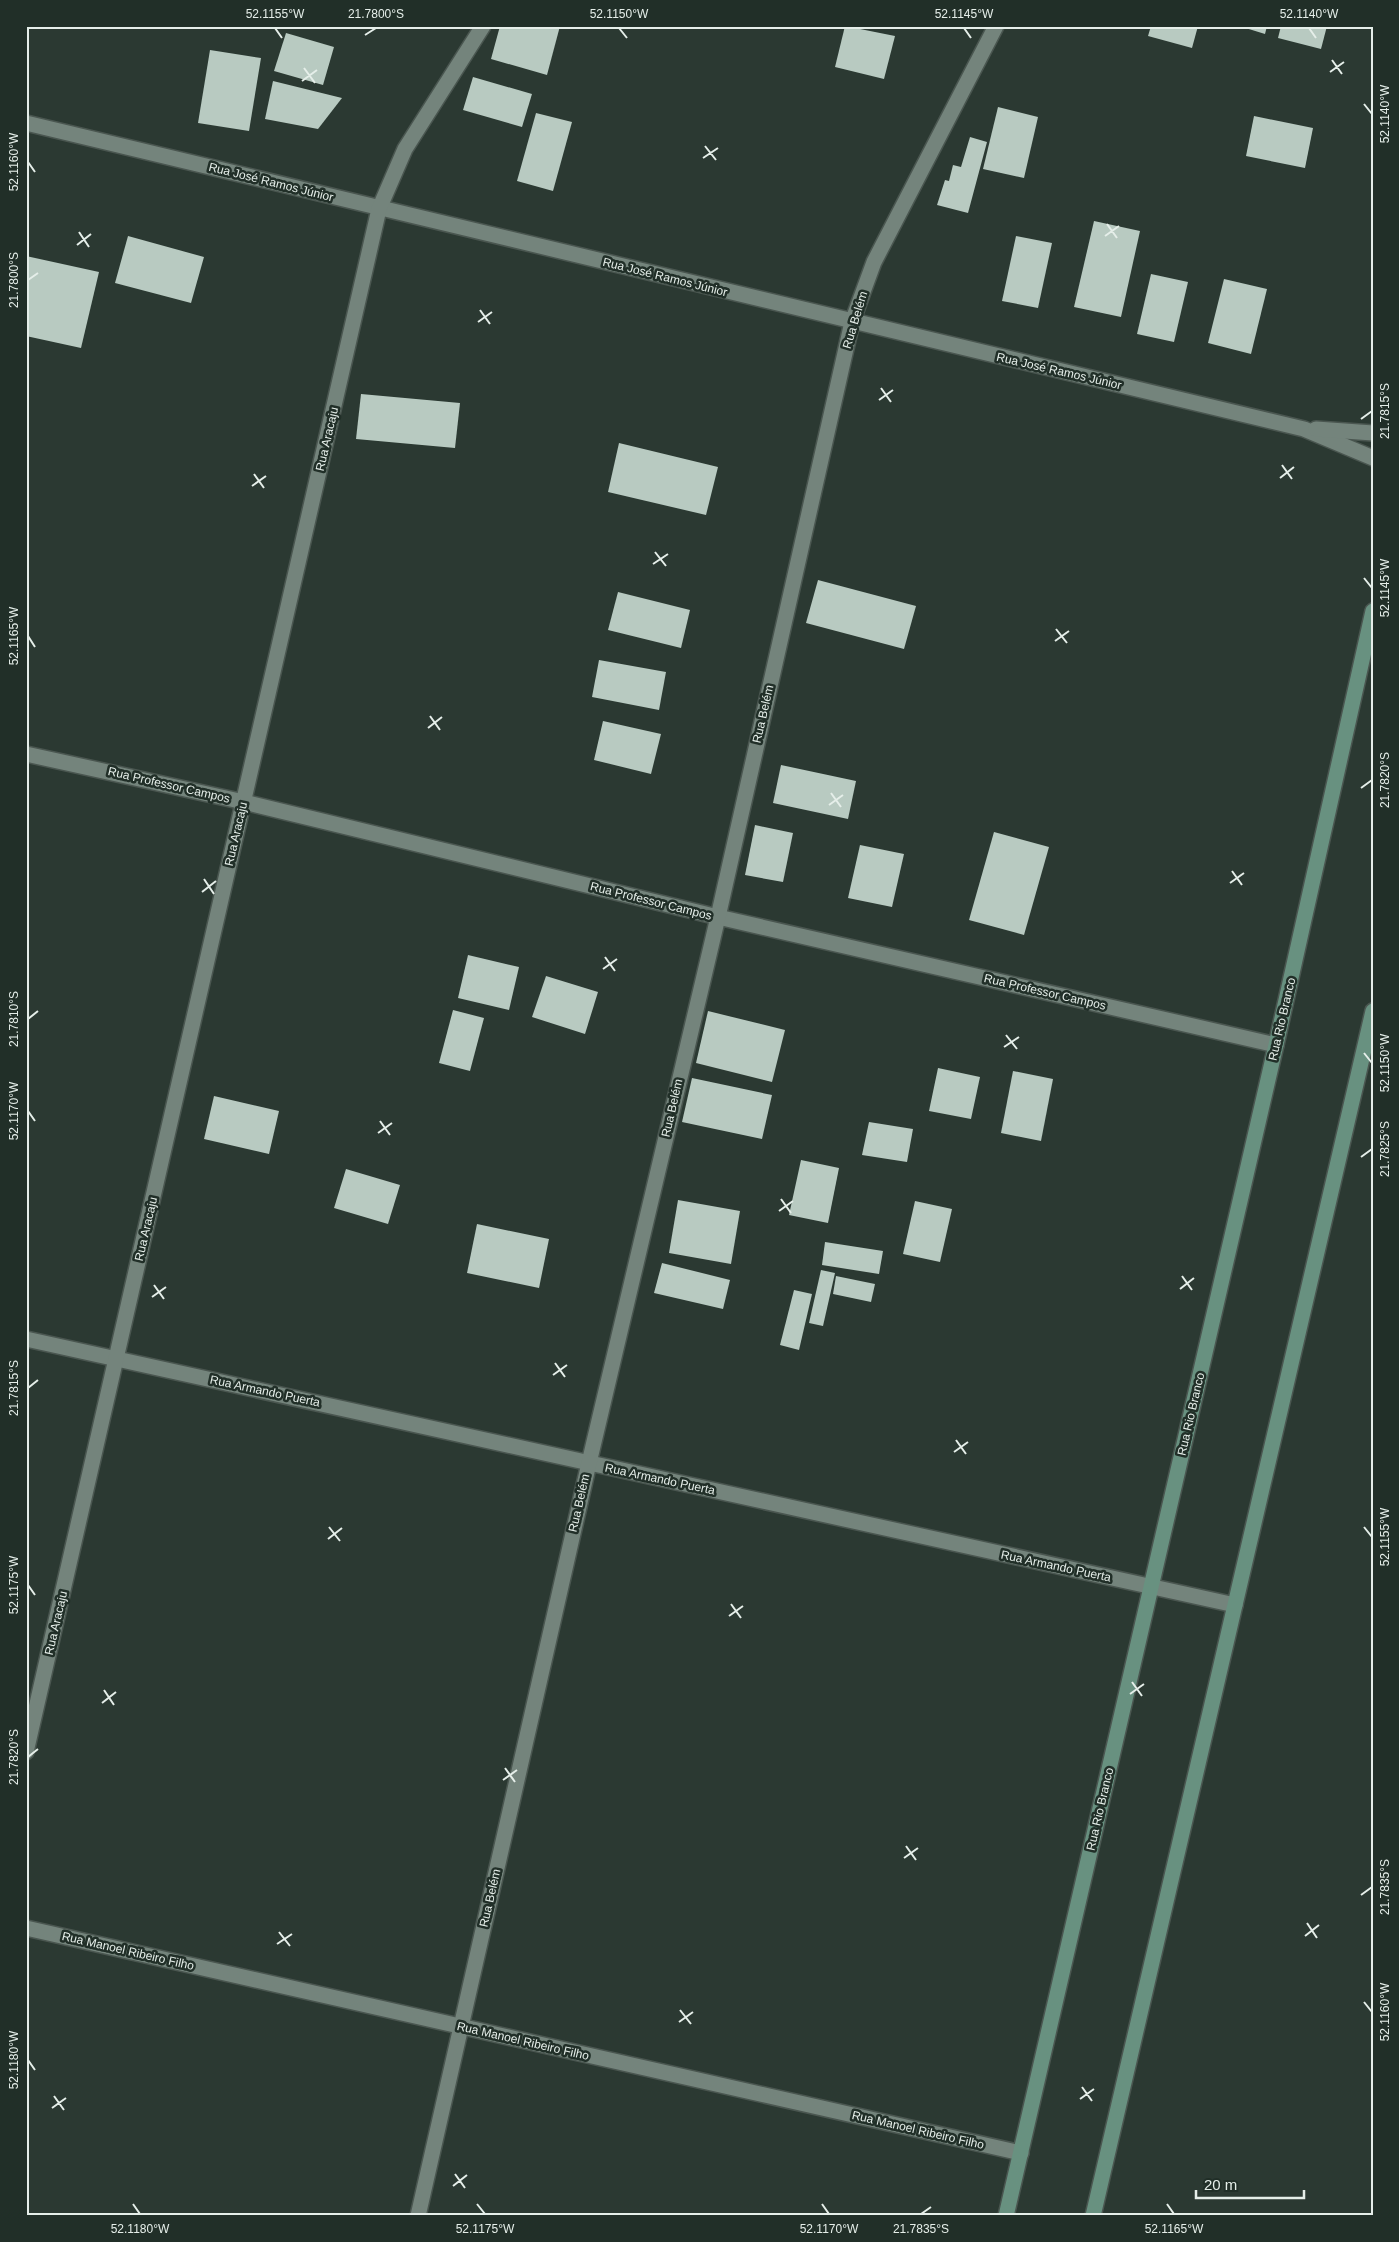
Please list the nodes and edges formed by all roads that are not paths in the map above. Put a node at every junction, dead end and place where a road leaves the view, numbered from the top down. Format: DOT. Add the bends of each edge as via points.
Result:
graph roads {
  1 [pos="483,26"];
  2 [pos="996,26"];
  3 [pos="26,123"];
  4 [pos="379,209"];
  5 [pos="852,322"];
  6 [pos="1304,429"];
  7 [pos="1373,432"];
  8 [pos="1373,458"];
  9 [pos="1373,612"];
  10 [pos="26,754"];
  11 [pos="244,802"];
  12 [pos="718,917"];
  13 [pos="1373,1011"];
  14 [pos="1276,1045"];
  15 [pos="26,1339"];
  16 [pos="116,1358"];
  17 [pos="588,1463"];
  18 [pos="1151,1587"];
  19 [pos="1236,1605"];
  20 [pos="26,1752"];
  21 [pos="26,1928"];
  22 [pos="460,2027"];
  23 [pos="1021,2153"];
  24 [pos="418,2216"];
  25 [pos="1006,2216"];
  26 [pos="1093,2216"];
  1 -- 4 [label="street, Rua Aracaju" via="405,149"];
  2 -- 5 [label="street, Rua Belém" via="874,262"];
  3 -- 4 [label="street, Rua José Ramos Júnior"];
  4 -- 5 [label="street, Rua José Ramos Júnior"];
  4 -- 11 [label="street, Rua Aracaju"];
  5 -- 6 [label="street, Rua José Ramos Júnior"];
  5 -- 12 [label="street, Rua Belém"];
  6 -- 7 [label="street, Rua José Ramos Júnior"];
  6 -- 8 [label="street, Rua José Ramos Júnior"];
  9 -- 14 [label="street, Rua Rio Branco"];
  10 -- 11 [label="street, Rua Professor Campos"];
  11 -- 12 [label="street, Rua Professor Campos"];
  11 -- 16 [label="street, Rua Aracaju"];
  12 -- 14 [label="street, Rua Professor Campos"];
  12 -- 17 [label="street, Rua Belém"];
  13 -- 19 [label="street"];
  14 -- 18 [label="street, Rua Rio Branco"];
  15 -- 16 [label="street, Rua Armando Puerta"];
  16 -- 17 [label="street, Rua Armando Puerta"];
  16 -- 20 [label="street, Rua Aracaju"];
  17 -- 18 [label="street, Rua Armando Puerta"];
  17 -- 22 [label="street, Rua Belém"];
  18 -- 19 [label="street, Rua Armando Puerta"];
  18 -- 23 [label="street, Rua Rio Branco"];
  19 -- 26 [label="street"];
  21 -- 22 [label="street, Rua Manoel Ribeiro Filho"];
  22 -- 23 [label="street, Rua Manoel Ribeiro Filho"];
  22 -- 24 [label="street, Rua Belém"];
  23 -- 25 [label="street, Rua Rio Branco"];
}
